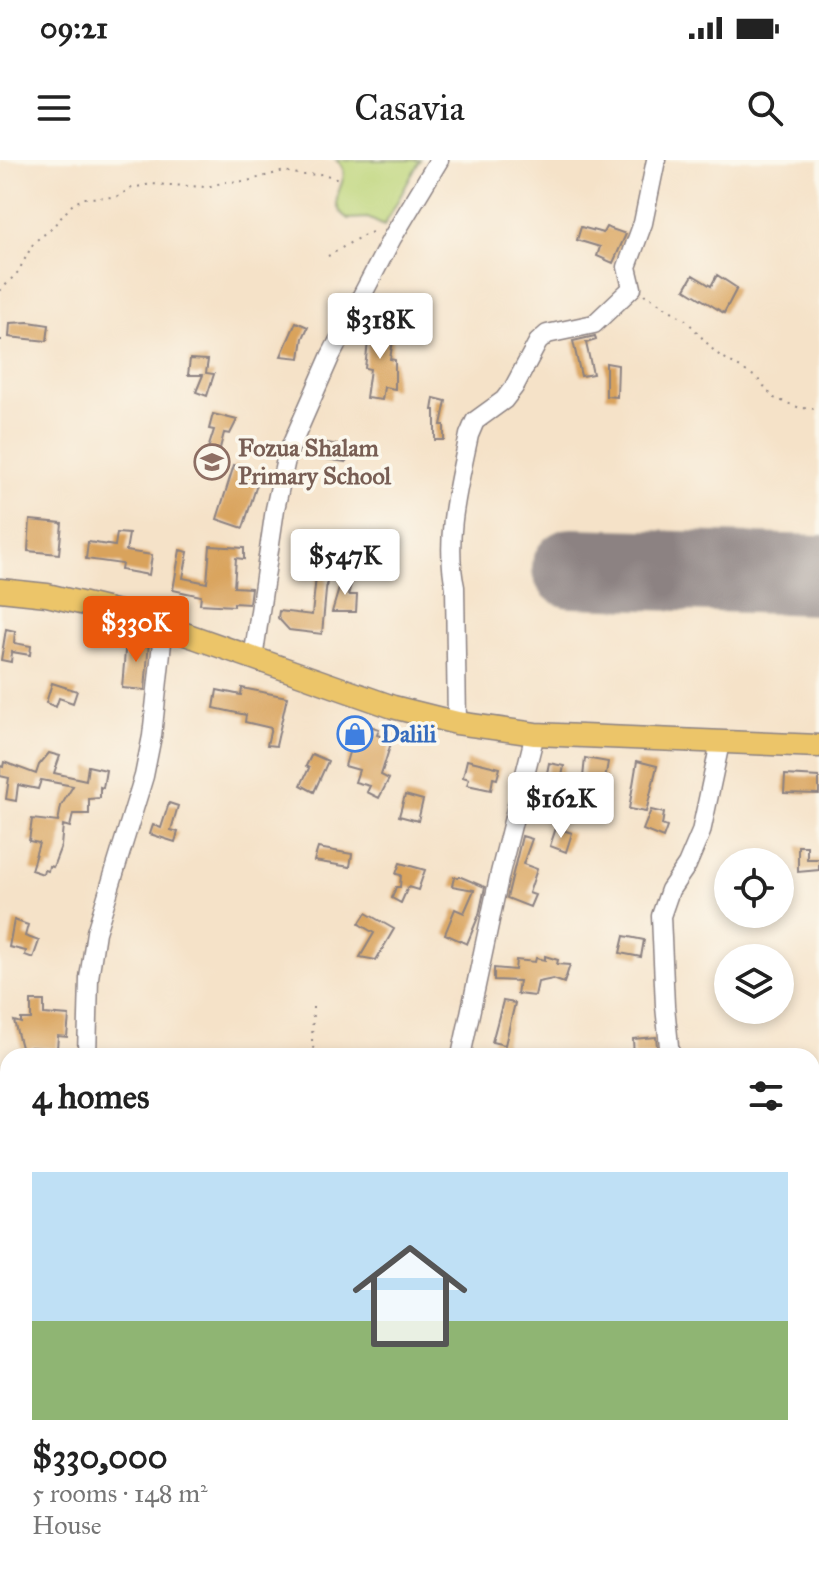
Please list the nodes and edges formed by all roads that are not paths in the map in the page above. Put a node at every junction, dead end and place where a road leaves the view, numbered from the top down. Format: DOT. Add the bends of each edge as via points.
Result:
graph roads {
  1 [pos="439,160"];
  2 [pos="656,160"];
  3 [pos="0,590"];
  4 [pos="164,624"];
  5 [pos="253,659"];
  6 [pos="457,723"];
  7 [pos="535,734"];
  8 [pos="720,743"];
  9 [pos="819,746"];
  10 [pos="87,1048"];
  11 [pos="463,1048"];
  12 [pos="669,1048"];
  1 -- 5 [label="street" via="330,357 287,455"];
  2 -- 6 [label="street" via="627,267 632,288 594,324 547,334 538,342 514,387 475,421 469,435 451,543"];
  3 -- 4 [label="main road" via="92,604"];
  4 -- 5 [label="main road"];
  4 -- 10 [label="street" via="144,776 92,953"];
  5 -- 6 [label="main road"];
  6 -- 7 [label="main road"];
  7 -- 8 [label="main road"];
  7 -- 11 [label="street"];
  8 -- 9 [label="main road"];
  8 -- 12 [label="street" via="701,832 661,916"];
}
